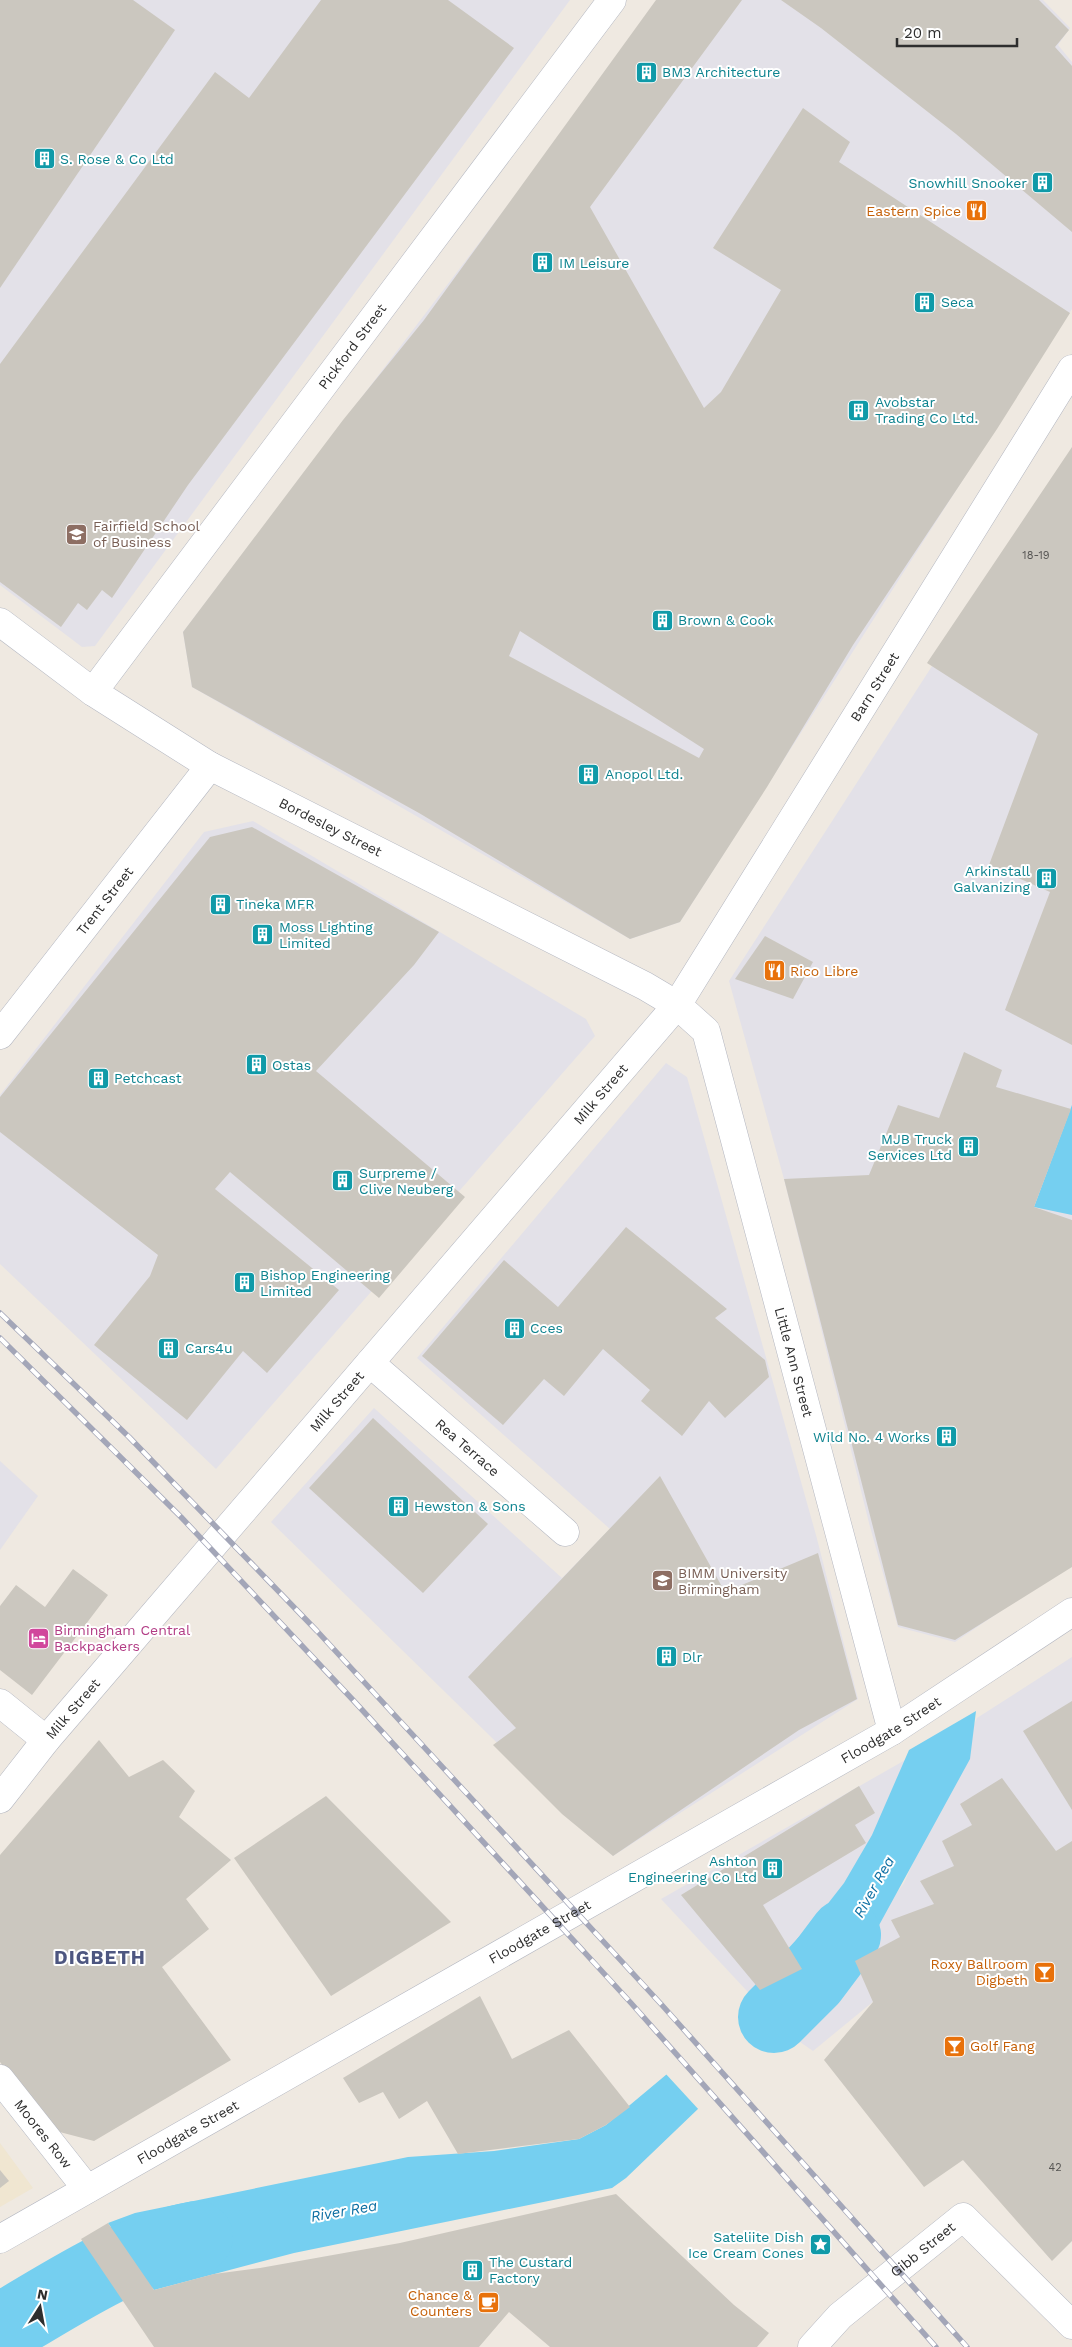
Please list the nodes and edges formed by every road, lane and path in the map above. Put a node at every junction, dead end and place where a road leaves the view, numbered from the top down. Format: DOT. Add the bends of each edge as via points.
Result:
graph roads {
  1 [pos="612,0"];
  2 [pos="1072,369"];
  3 [pos="0,622"];
  4 [pos="93,692"];
  5 [pos="210,766"];
  6 [pos="677,1006"];
  7 [pos="0,1035"];
  8 [pos="370,1363"];
  9 [pos="565,1532"];
  10 [pos="1072,1612"];
  11 [pos="0,1703"];
  12 [pos="892,1731"];
  13 [pos="46,1740"];
  14 [pos="0,1799"];
  15 [pos="0,2080"];
  16 [pos="87,2189"];
  17 [pos="0,2240"];
  18 [pos="1072,2326"];
  19 [pos="812,2347"];
  1 -- 4 [label="street, Pickford Street"];
  2 -- 6 [label="street, Barn Street"];
  3 -- 4 [label="street, Bordesley Street"];
  4 -- 5 [label="street, Bordesley Street"];
  5 -- 6 [label="street, Bordesley Street" via="645,986"];
  5 -- 7 [label="street, Trent Street"];
  6 -- 8 [label="street, Milk Street"];
  6 -- 12 [label="street, Little Ann Street" via="706,1031"];
  8 -- 9 [label="street, Rea Terrace"];
  8 -- 13 [label="street, Milk Street"];
  10 -- 12 [label="street, Floodgate Street"];
  11 -- 13 [label="street"];
  12 -- 16 [label="street, Floodgate Street"];
  13 -- 14 [label="street, Milk Street"];
  15 -- 16 [label="street, Moores Row"];
  16 -- 17 [label="street, Floodgate Street"];
  18 -- 19 [label="street, Gibb Street" via="963,2217 840,2316"];
}
